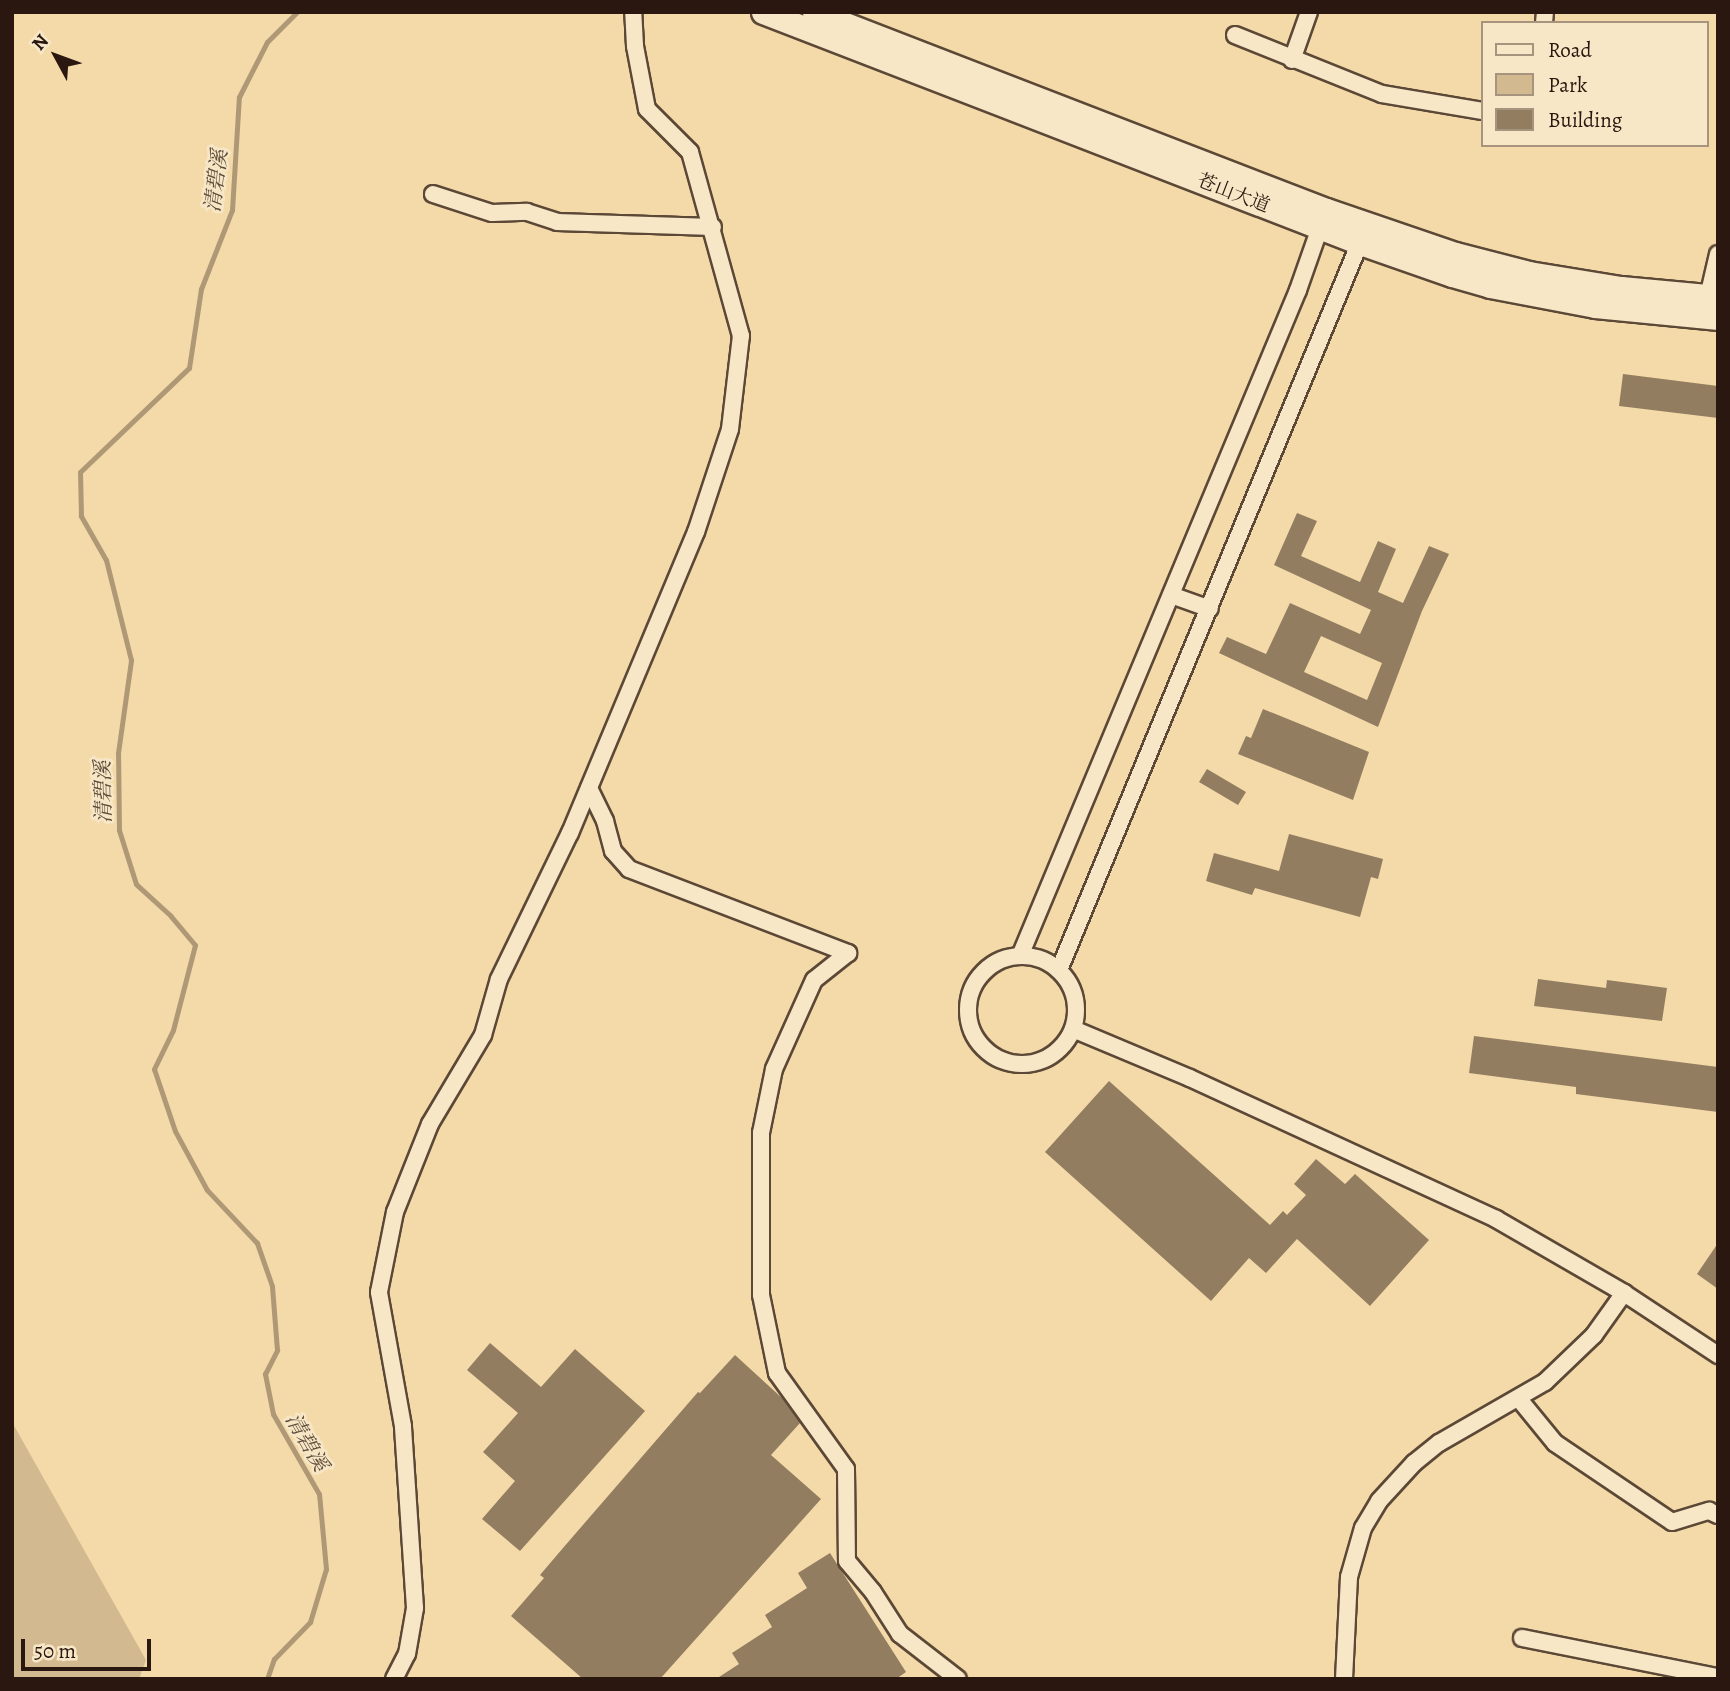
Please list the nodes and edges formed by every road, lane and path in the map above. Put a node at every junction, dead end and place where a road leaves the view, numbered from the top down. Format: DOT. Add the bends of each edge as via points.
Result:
graph roads {
  1 [pos="633,12"];
  2 [pos="763,12"];
  3 [pos="814,12"];
  4 [pos="1309,12"];
  5 [pos="1235,35"];
  6 [pos="1292,60"];
  7 [pos="1482,111"];
  8 [pos="1137,148"];
  9 [pos="433,194"];
  10 [pos="1323,218"];
  11 [pos="713,227"];
  12 [pos="1363,234"];
  13 [pos="1718,254"];
  14 [pos="1713,297"];
  15 [pos="1718,318"];
  16 [pos="1171,595"];
  17 [pos="1210,609"];
  18 [pos="589,789"];
  19 [pos="1020,956"];
  20 [pos="1059,970"];
  21 [pos="1073,1029"];
  22 [pos="1624,1293"];
  23 [pos="1718,1354"];
  24 [pos="1519,1399"];
  25 [pos="1718,1515"];
  26 [pos="1522,1638"];
  27 [pos="1718,1677"];
  28 [pos="394,1679"];
  29 [pos="958,1679"];
  30 [pos="1344,1679"];
  1 -- 11 [label="street" via="647,108 690,152"];
  2 -- 8 [label="main road, 苍山大道"];
  3 -- 8 [label="main road, 苍山大道"];
  4 -- 6 [label="street"];
  5 -- 6 [label="street"];
  6 -- 7 [label="street" via="1382,94"];
  8 -- 10 [label="main road, 苍山大道"];
  9 -- 11 [label="street" via="492,213 527,212 557,222"];
  10 -- 12 [label="main road, 苍山大道"];
  10 -- 16 [label="street" via="1298,290"];
  11 -- 18 [label="street" via="741,336 730,429 696,532"];
  12 -- 14 [label="main road, 苍山大道" via="1529,272"];
  12 -- 15 [label="main road, 苍山大道" via="1490,286 1595,306"];
  12 -- 17 [label="street"];
  13 -- 14 [label="street"];
  16 -- 17 [label="street"];
  16 -- 19 [label="street"];
  17 -- 20 [label="street"];
  18 -- 28 [label="street" via="499,979 483,1035 430,1124 395,1212 379,1292 403,1426 415,1608 407,1654"];
  18 -- 29 [label="street" via="613,850 629,869 848,953 814,980 774,1069 761,1133 761,1295 777,1373 846,1469 847,1561 900,1634"];
  19 -- 20 [label="street" via="1041,959"];
  19 -- 21 [label="street" via="992,966 973,988 968,1008 980,1045 998,1059 1020,1065 1042,1061 1061,1048"];
  20 -- 21 [label="street" via="1072,987 1077,1008"];
  21 -- 22 [label="street" via="1496,1219"];
  22 -- 23 [label="street"];
  22 -- 24 [label="street" via="1594,1335 1545,1382"];
  24 -- 25 [label="street" via="1555,1443 1672,1522 1709,1511"];
  24 -- 30 [label="street" via="1439,1443 1379,1501 1363,1528 1349,1577"];
  26 -- 27 [label="street"];
}
